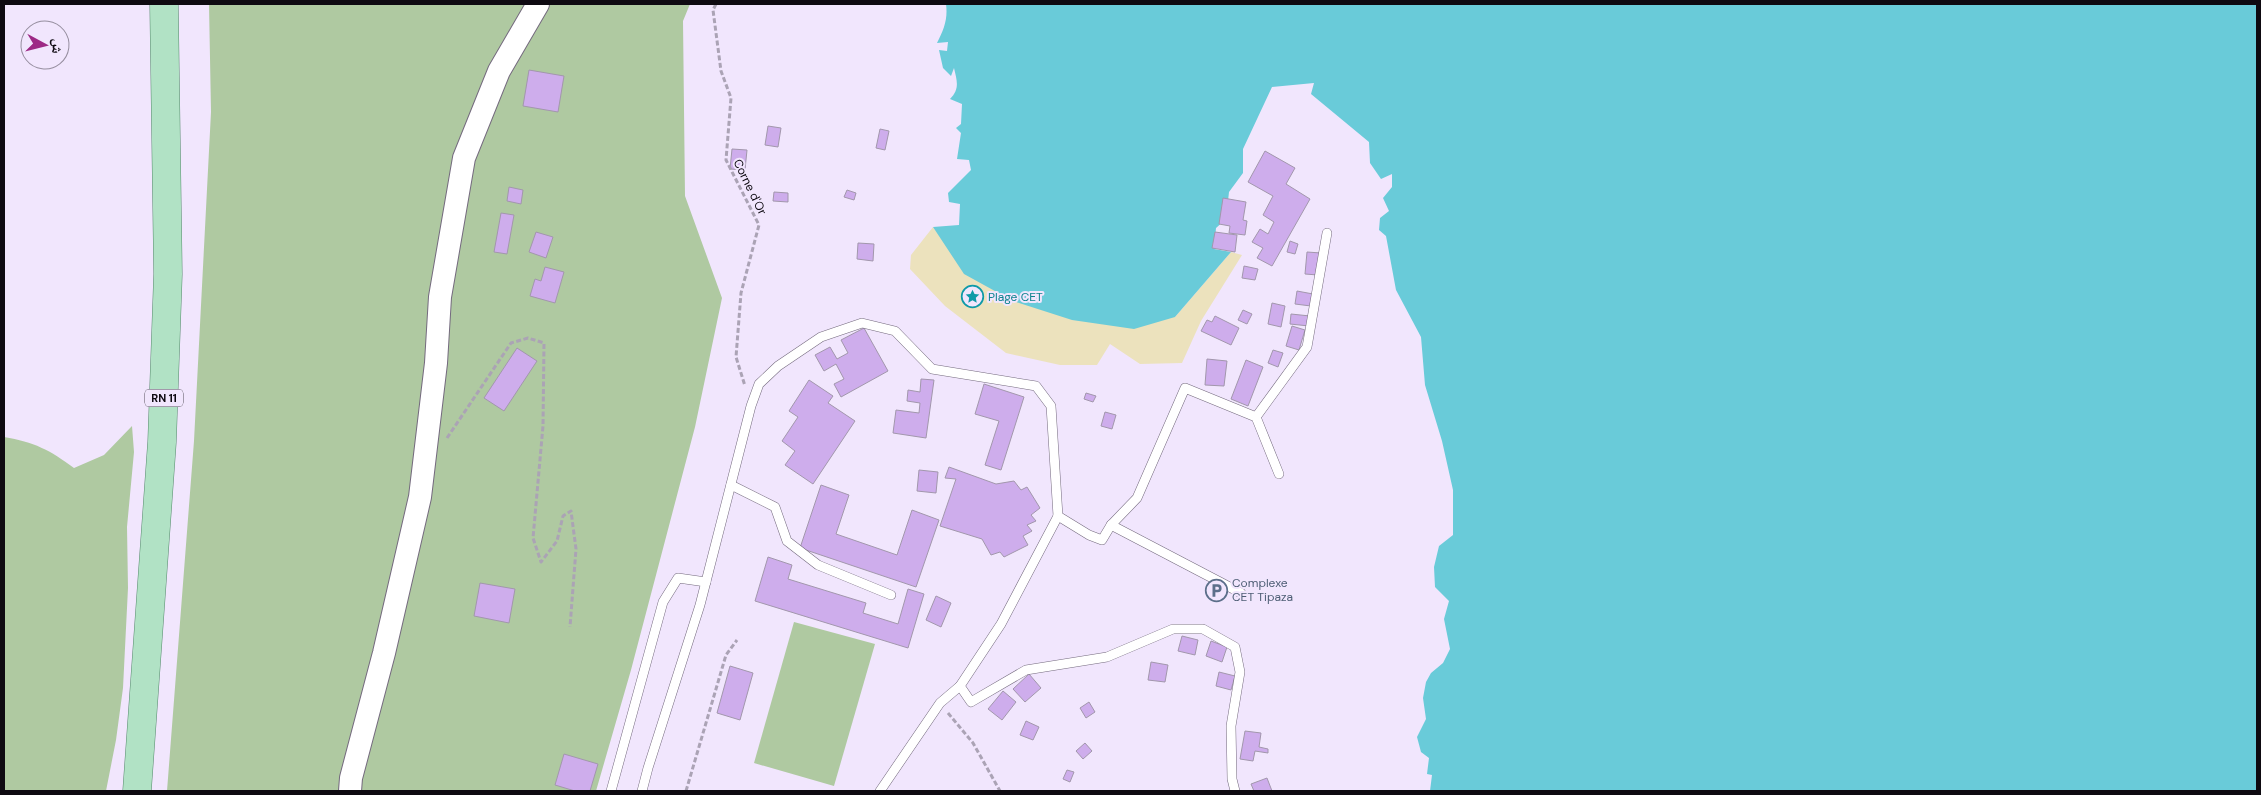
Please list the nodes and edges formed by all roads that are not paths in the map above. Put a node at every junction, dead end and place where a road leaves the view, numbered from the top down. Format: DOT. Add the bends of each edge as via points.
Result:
graph roads {
  1 [pos="164,4"];
  2 [pos="538,4"];
  3 [pos="1327,232"];
  4 [pos="1256,417"];
  5 [pos="1279,474"];
  6 [pos="731,485"];
  7 [pos="1058,516"];
  8 [pos="1111,525"];
  9 [pos="706,582"];
  10 [pos="1241,594"];
  11 [pos="892,595"];
  12 [pos="960,686"];
  13 [pos="137,791"];
  14 [pos="350,791"];
  15 [pos="611,791"];
  16 [pos="642,791"];
  17 [pos="880,791"];
  18 [pos="1235,791"];
  1 -- 13 [label="main road, RN 11" via="168,274 162,442"];
  2 -- 14 [label="street" via="499,71 464,158 440,297 436,363 420,497"];
  3 -- 4 [label="lane" via="1307,347"];
  4 -- 5 [label="lane"];
  4 -- 8 [label="lane" via="1185,388 1137,498"];
  6 -- 7 [label="lane" via="758,384 821,337 862,323 895,331 932,369 1036,386 1050,406"];
  6 -- 9 [label="lane"];
  6 -- 11 [label="lane" via="775,507 787,541 818,565"];
  7 -- 8 [label="lane" via="1102,540"];
  7 -- 12 [label="lane" via="1001,624"];
  8 -- 10 [label="lane"];
  9 -- 15 [label="lane" via="678,578 662,602"];
  9 -- 16 [label="lane"];
  12 -- 17 [label="lane" via="940,703"];
  12 -- 18 [label="lane" via="972,702 1026,670 1108,657 1173,629 1203,629 1235,647 1240,672 1231,726"];
}
